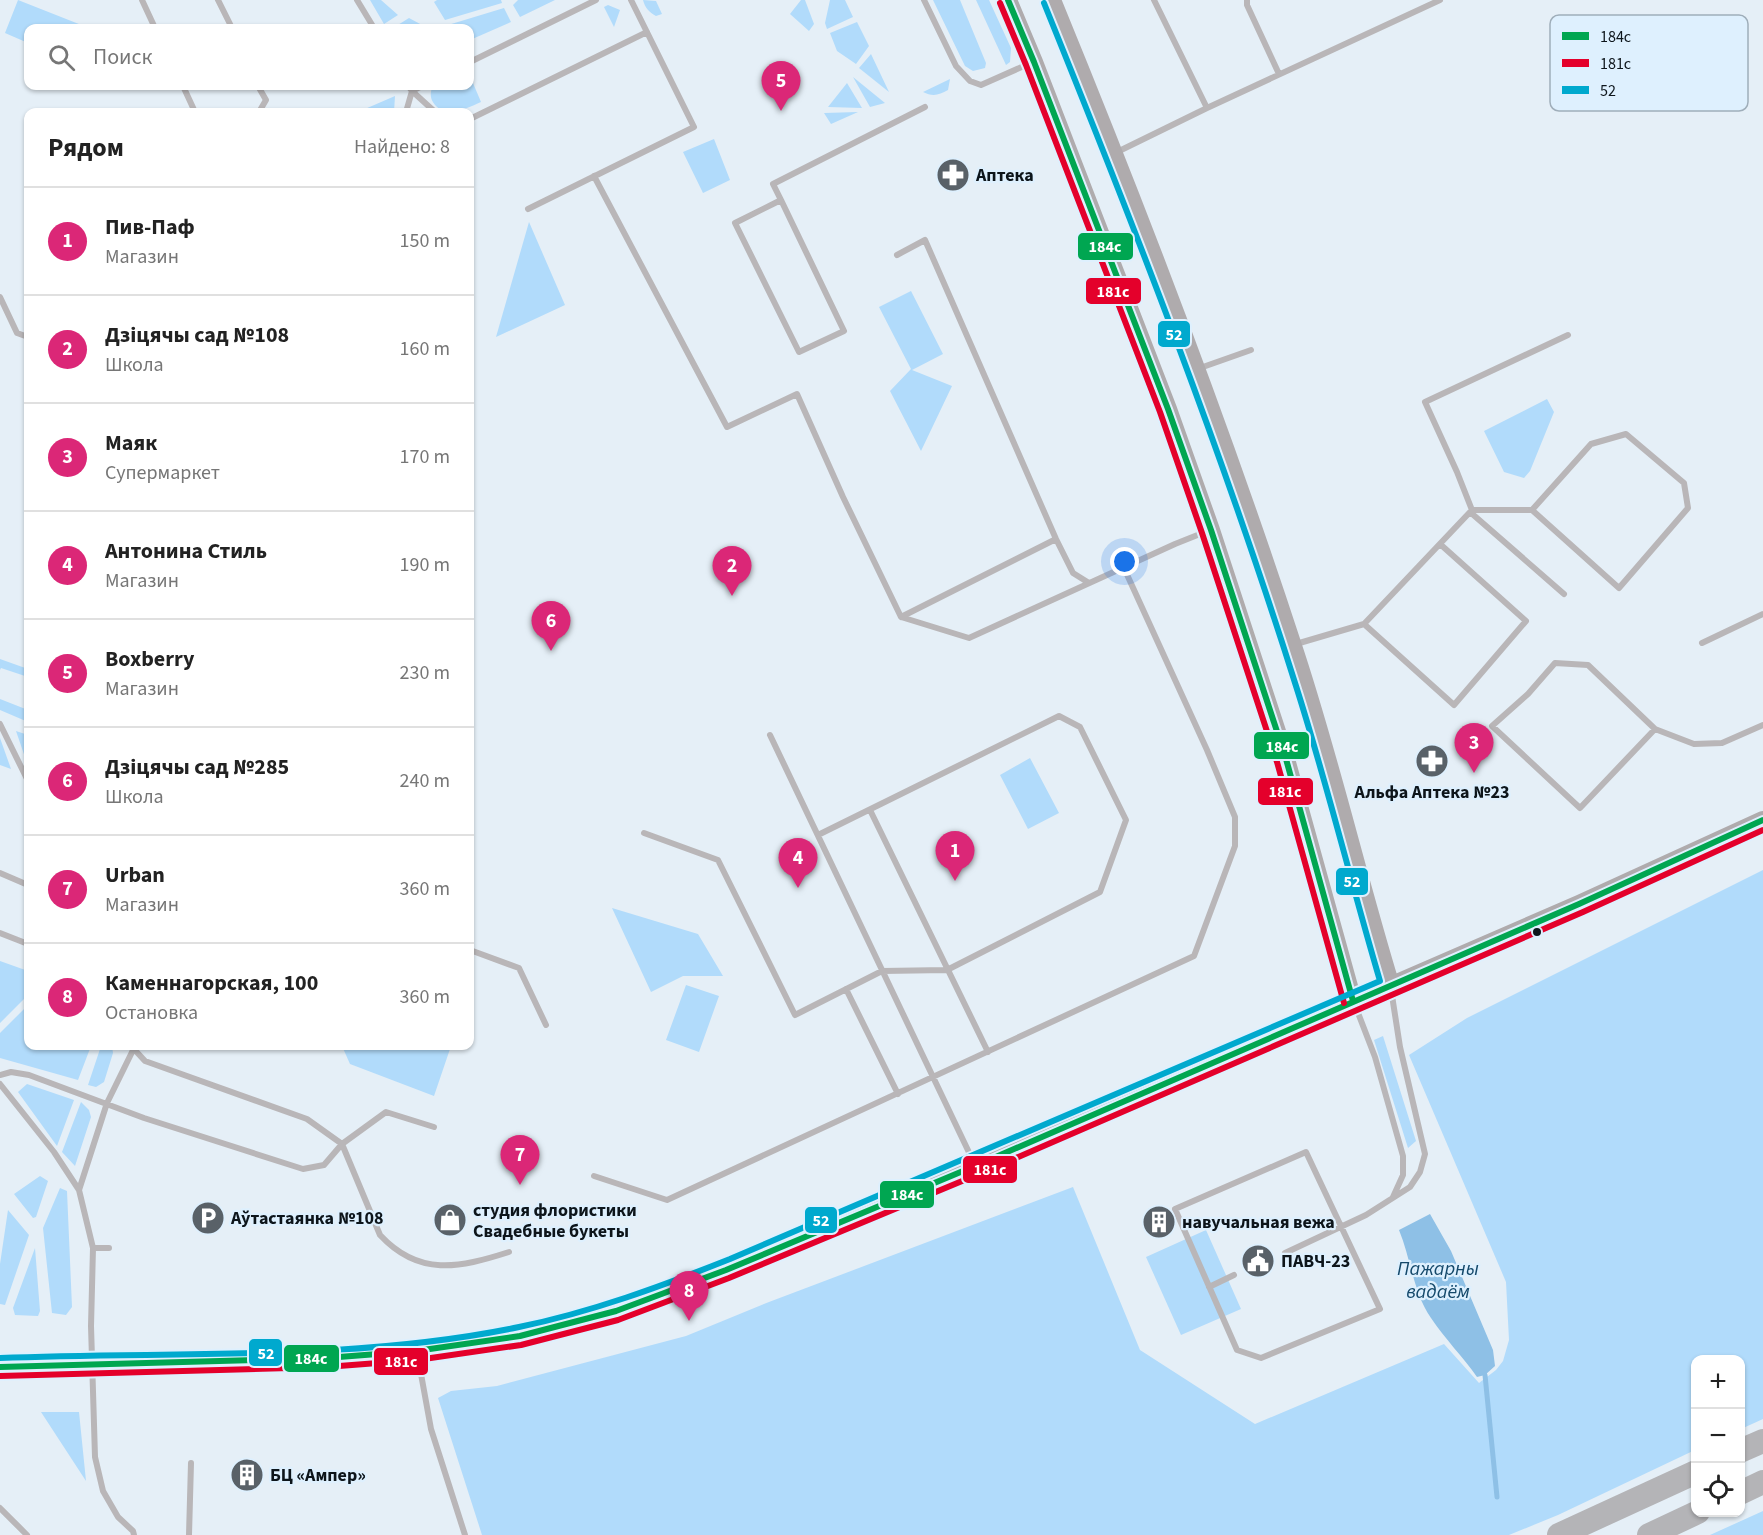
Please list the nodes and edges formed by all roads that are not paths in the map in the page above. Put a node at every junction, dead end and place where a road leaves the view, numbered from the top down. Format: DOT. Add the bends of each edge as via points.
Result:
graph roads {
  1 [pos="142,0"];
  2 [pos="218,0"];
  3 [pos="357,0"];
  4 [pos="596,0"];
  5 [pos="631,0"];
  6 [pos="924,0"];
  7 [pos="1008,0"];
  8 [pos="1052,0"];
  9 [pos="1154,0"];
  10 [pos="1247,0"];
  11 [pos="1440,0"];
  12 [pos="153,24"];
  13 [pos="230,24"];
  14 [pos="372,24"];
  15 [pos="648,32"];
  16 [pos="474,60"];
  17 [pos="1034,62"];
  18 [pos="1279,74"];
  19 [pos="185,90"];
  20 [pos="260,90"];
  21 [pos="410,90"];
  22 [pos="412,90"];
  23 [pos="925,107"];
  24 [pos="193,108"];
  25 [pos="261,108"];
  26 [pos="407,108"];
  27 [pos="431,108"];
  28 [pos="1207,108"];
  29 [pos="474,117"];
  30 [pos="1115,153"];
  31 [pos="594,176"];
  32 [pos="781,200"];
  33 [pos="528,209"];
  34 [pos="897,255"];
  35 [pos="0,297"];
  36 [pos="1568,335"];
  37 [pos="24,336"];
  38 [pos="1251,350"];
  39 [pos="1196,370"];
  40 [pos="1532,510"];
  41 [pos="1471,511"];
  42 [pos="1211,530"];
  43 [pos="1056,538"];
  44 [pos="1440,544"];
  45 [pos="1124,568"];
  46 [pos="1089,584"];
  47 [pos="1564,594"];
  48 [pos="1763,614"];
  49 [pos="901,617"];
  50 [pos="1364,624"];
  51 [pos="1702,643"];
  52 [pos="1293,645"];
  53 [pos="0,724"];
  54 [pos="1763,725"];
  55 [pos="1655,729"];
  56 [pos="770,735"];
  57 [pos="24,773"];
  58 [pos="870,810"];
  59 [pos="1763,820"];
  60 [pos="644,833"];
  61 [pos="818,835"];
  62 [pos="0,873"];
  63 [pos="24,883"];
  64 [pos="0,933"];
  65 [pos="24,942"];
  66 [pos="474,951"];
  67 [pos="947,970"];
  68 [pos="882,971"];
  69 [pos="1391,986"];
  70 [pos="846,989"];
  71 [pos="1353,1001"];
  72 [pos="546,1024"];
  73 [pos="132,1050"];
  74 [pos="136,1050"];
  75 [pos="988,1052"];
  76 [pos="0,1075"];
  77 [pos="933,1078"];
  78 [pos="0,1084"];
  79 [pos="898,1094"];
  80 [pos="107,1103"];
  81 [pos="434,1127"];
  82 [pos="342,1144"];
  83 [pos="975,1166"];
  84 [pos="594,1176"];
  85 [pos="79,1190"];
  86 [pos="1394,1197"];
  87 [pos="1341,1226"];
  88 [pos="93,1248"];
  89 [pos="109,1248"];
  90 [pos="509,1252"];
  91 [pos="1284,1253"];
  92 [pos="1234,1275"];
  93 [pos="1209,1287"];
  94 [pos="416,1351"];
  95 [pos="93,1364"];
  96 [pos="0,1368"];
  97 [pos="1763,1441"];
  98 [pos="1745,1449"];
  99 [pos="190,1463"];
  100 [pos="1691,1474"];
  101 [pos="1763,1482"];
  102 [pos="1745,1491"];
  103 [pos="0,1508"];
  104 [pos="1691,1515"];
  105 [pos="27,1535"];
  106 [pos="134,1535"];
  107 [pos="189,1535"];
  108 [pos="465,1535"];
  109 [pos="1559,1535"];
  110 [pos="1648,1535"];
  1 -- 12 [label="lane"];
  2 -- 13 [label="lane"];
  3 -- 14 [label="lane"];
  4 -- 16 [label="lane"];
  5 -- 15 [label="lane"];
  6 -- 17 [label="lane" via="956,66 970,81 981,85"];
  7 -- 17 [label="main road"];
  8 -- 30 [label="main road"];
  9 -- 28 [label="lane"];
  10 -- 18 [label="lane"];
  11 -- 18 [label="lane"];
  15 -- 29 [label="lane"];
  15 -- 31 [label="lane" via="694,127"];
  17 -- 42 [label="main road"];
  18 -- 28 [label="lane"];
  19 -- 24 [label="lane"];
  20 -- 25 [label="lane" via="266,100"];
  21 -- 26 [label="lane"];
  22 -- 27 [label="lane"];
  23 -- 32 [label="lane" via="773,184"];
  28 -- 30 [label="lane"];
  30 -- 39 [label="main road"];
  31 -- 33 [label="lane"];
  31 -- 49 [label="lane" via="727,427 797,394"];
  32 -- 32 [label="lane" via="844,331 799,352 735,223"];
  34 -- 43 [label="lane" via="925,240"];
  35 -- 37 [label="lane" via="17,333"];
  36 -- 41 [label="lane" via="1425,402"];
  38 -- 39 [label="lane"];
  39 -- 52 [label="main road"];
  40 -- 40 [label="lane" via="1619,588 1688,508 1684,483 1626,434 1591,444"];
  40 -- 41 [label="lane"];
  41 -- 44 [label="lane"];
  41 -- 47 [label="lane"];
  42 -- 45 [label="lane"];
  42 -- 71 [label="main road" via="1286,759"];
  43 -- 46 [label="lane" via="1072,573"];
  43 -- 49 [label="lane"];
  44 -- 50 [label="lane"];
  44 -- 50 [label="lane" via="1526,621 1454,705"];
  45 -- 46 [label="lane"];
  45 -- 75 [label="lane" via="1236,818 1235,846 1194,956"];
  46 -- 49 [label="lane" via="969,638"];
  48 -- 51 [label="lane"];
  50 -- 52 [label="lane"];
  52 -- 69 [label="main road"];
  53 -- 57 [label="lane"];
  54 -- 55 [label="lane" via="1722,742 1694,744"];
  55 -- 55 [label="lane" via="1588,665 1555,663 1492,726 1580,808"];
  56 -- 61 [label="lane"];
  58 -- 61 [label="lane"];
  58 -- 67 [label="lane"];
  58 -- 67 [label="lane" via="1059,716 1080,727 1126,820 1100,892"];
  59 -- 69 [label="main road"];
  60 -- 70 [label="lane" via="718,860 795,1015"];
  61 -- 68 [label="lane"];
  62 -- 63 [label="lane"];
  64 -- 65 [label="lane"];
  66 -- 72 [label="lane" via="519,968"];
  67 -- 68 [label="lane"];
  67 -- 75 [label="lane"];
  68 -- 70 [label="lane"];
  68 -- 77 [label="lane"];
  69 -- 71 [label="main road"];
  69 -- 86 [label="lane" via="1400,1047 1425,1154 1410,1187"];
  70 -- 79 [label="lane"];
  71 -- 83 [label="main road"];
  71 -- 86 [label="lane" via="1375,1057 1403,1156 1402,1175"];
  73 -- 80 [label="lane"];
  74 -- 82 [label="lane" via="145,1061 307,1119"];
  75 -- 77 [label="lane"];
  76 -- 80 [label="lane" via="29,1075"];
  77 -- 79 [label="lane"];
  77 -- 83 [label="lane"];
  78 -- 85 [label="lane"];
  79 -- 84 [label="lane" via="667,1200"];
  80 -- 82 [label="lane" via="303,1169 324,1165"];
  80 -- 85 [label="lane"];
  81 -- 82 [label="lane" via="387,1112"];
  82 -- 90 [label="lane" via="380,1235 406,1257 443,1266"];
  83 -- 94 [label="main road" via="726,1270 616,1311 520,1336"];
  85 -- 88 [label="lane"];
  86 -- 87 [label="lane"];
  87 -- 91 [label="lane"];
  87 -- 93 [label="lane" via="1306,1152 1175,1209"];
  87 -- 93 [label="lane" via="1380,1309 1261,1358 1237,1350"];
  88 -- 89 [label="lane"];
  88 -- 95 [label="lane"];
  92 -- 93 [label="lane"];
  94 -- 95 [label="main road" via="326,1358"];
  94 -- 108 [label="lane" via="431,1429"];
  95 -- 96 [label="main road"];
  95 -- 106 [label="lane" via="95,1457 103,1491"];
  97 -- 98 [label="highway"];
  99 -- 107 [label="lane"];
  100 -- 109 [label="highway"];
  101 -- 102 [label="highway"];
  103 -- 105 [label="lane"];
  104 -- 110 [label="highway"];
}
